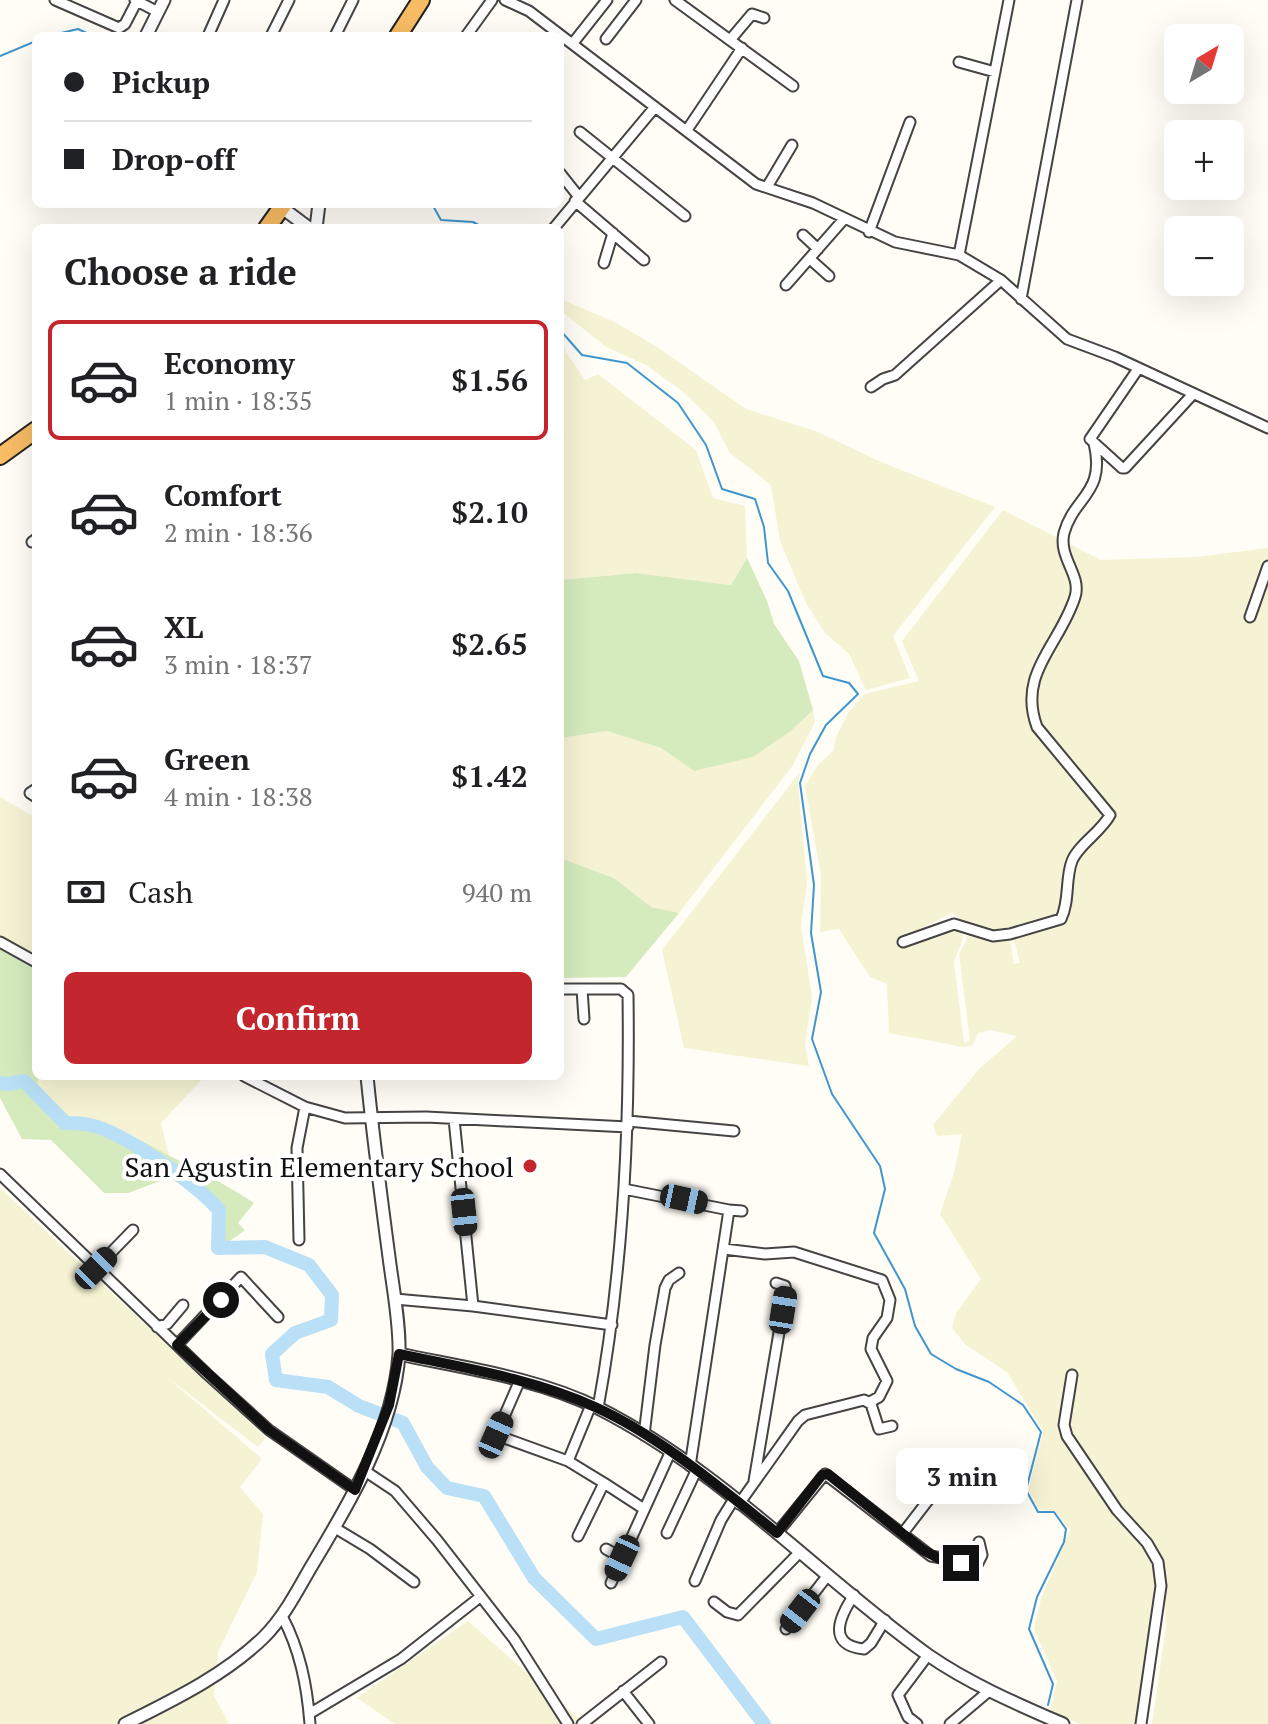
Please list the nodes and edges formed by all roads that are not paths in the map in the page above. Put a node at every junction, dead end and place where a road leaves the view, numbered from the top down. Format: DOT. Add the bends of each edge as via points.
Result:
graph roads {
  1 [pos="55,0"];
  2 [pos="224,0"];
  3 [pos="289,0"];
  4 [pos="353,0"];
  5 [pos="421,0"];
  6 [pos="492,0"];
  7 [pos="505,0"];
  8 [pos="607,0"];
  9 [pos="636,0"];
  10 [pos="675,0"];
  11 [pos="1009,0"];
  12 [pos="1077,0"];
  13 [pos="136,1"];
  14 [pos="161,6"];
  15 [pos="764,18"];
  16 [pos="148,32"];
  17 [pos="210,32"];
  18 [pos="273,32"];
  19 [pos="337,32"];
  20 [pos="401,32"];
  21 [pos="469,32"];
  22 [pos="558,32"];
  23 [pos="564,37"];
  24 [pos="606,39"];
  25 [pos="730,40"];
  26 [pos="573,43"];
  27 [pos="742,48"];
  28 [pos="959,62"];
  29 [pos="995,72"];
  30 [pos="793,86"];
  31 [pos="655,107"];
  32 [pos="910,122"];
  33 [pos="687,130"];
  34 [pos="580,132"];
  35 [pos="792,145"];
  36 [pos="612,155"];
  37 [pos="564,179"];
  38 [pos="767,187"];
  39 [pos="577,199"];
  40 [pos="284,208"];
  41 [pos="685,216"];
  42 [pos="844,219"];
  43 [pos="304,224"];
  44 [pos="557,224"];
  45 [pos="869,232"];
  46 [pos="613,233"];
  47 [pos="803,235"];
  48 [pos="818,249"];
  49 [pos="959,255"];
  50 [pos="810,259"];
  51 [pos="644,260"];
  52 [pos="604,263"];
  53 [pos="829,276"];
  54 [pos="1001,280"];
  55 [pos="786,285"];
  56 [pos="1021,299"];
  57 [pos="1138,369"];
  58 [pos="871,387"];
  59 [pos="1193,394"];
  60 [pos="1268,428"];
  61 [pos="32,433"];
  62 [pos="1094,443"];
  63 [pos="0,456"];
  64 [pos="1268,566"];
  65 [pos="1250,617"];
  66 [pos="0,942"];
  67 [pos="903,942"];
  68 [pos="32,960"];
  69 [pos="564,989"];
  70 [pos="582,989"];
  71 [pos="584,1019"];
  72 [pos="252,1080"];
  73 [pos="367,1080"];
  74 [pos="305,1107"];
  75 [pos="371,1119"];
  76 [pos="454,1119"];
  77 [pos="628,1124"];
  78 [pos="734,1131"];
  79 [pos="0,1174"];
  80 [pos="624,1189"];
  81 [pos="729,1210"];
  82 [pos="742,1211"];
  83 [pos="133,1230"];
  84 [pos="299,1240"];
  85 [pos="724,1249"];
  86 [pos="96,1268"];
  87 [pos="679,1273"];
  88 [pos="776,1283"];
  89 [pos="395,1299"];
  90 [pos="183,1305"];
  91 [pos="473,1306"];
  92 [pos="278,1317"];
  93 [pos="612,1325"];
  94 [pos="157,1327"];
  95 [pos="177,1345"];
  96 [pos="399,1354"];
  97 [pos="1072,1375"];
  98 [pos="520,1380"];
  99 [pos="870,1402"];
  100 [pos="594,1406"];
  101 [pos="892,1426"];
  102 [pos="496,1435"];
  103 [pos="644,1435"];
  104 [pos="488,1451"];
  105 [pos="670,1453"];
  106 [pos="568,1461"];
  107 [pos="693,1468"];
  108 [pos="365,1471"];
  109 [pos="939,1475"];
  110 [pos="604,1483"];
  111 [pos="753,1484"];
  112 [pos="355,1490"];
  113 [pos="736,1502"];
  114 [pos="644,1509"];
  115 [pos="335,1528"];
  116 [pos="667,1533"];
  117 [pos="777,1533"];
  118 [pos="903,1533"];
  119 [pos="578,1536"];
  120 [pos="979,1542"];
  121 [pos="606,1549"];
  122 [pos="800,1552"];
  123 [pos="622,1558"];
  124 [pos="828,1575"];
  125 [pos="695,1581"];
  126 [pos="414,1582"];
  127 [pos="611,1583"];
  128 [pos="854,1595"];
  129 [pos="480,1597"];
  130 [pos="714,1602"];
  131 [pos="282,1616"];
  132 [pos="885,1620"];
  133 [pos="786,1629"];
  134 [pos="928,1655"];
  135 [pos="661,1662"];
  136 [pos="623,1691"];
  137 [pos="989,1691"];
  138 [pos="310,1719"];
  139 [pos="125,1724"];
  140 [pos="568,1724"];
  141 [pos="582,1724"];
  142 [pos="649,1724"];
  143 [pos="917,1724"];
  144 [pos="950,1724"];
  145 [pos="1063,1724"];
  146 [pos="1141,1724"];
  1 -- 13 [label="street" via="119,28"];
  2 -- 17 [label="street"];
  3 -- 18 [label="street"];
  4 -- 19 [label="street"];
  5 -- 20 [label="highway"];
  6 -- 21 [label="street"];
  7 -- 22 [label="street"];
  8 -- 26 [label="street"];
  9 -- 24 [label="street"];
  10 -- 25 [label="street"];
  11 -- 29 [label="street"];
  12 -- 56 [label="street"];
  13 -- 14 [label="street"];
  14 -- 16 [label="street"];
  15 -- 25 [label="street" via="752,14"];
  23 -- 26 [label="street"];
  25 -- 27 [label="street"];
  26 -- 31 [label="street"];
  27 -- 30 [label="street"];
  27 -- 33 [label="street"];
  28 -- 29 [label="street"];
  29 -- 49 [label="street"];
  31 -- 33 [label="street"];
  31 -- 36 [label="street"];
  32 -- 45 [label="street"];
  33 -- 38 [label="street"];
  34 -- 36 [label="street"];
  35 -- 38 [label="street"];
  36 -- 39 [label="street"];
  36 -- 41 [label="street"];
  37 -- 39 [label="street"];
  38 -- 42 [label="street"];
  39 -- 44 [label="street"];
  39 -- 46 [label="street"];
  40 -- 43 [label="street"];
  42 -- 45 [label="street"];
  42 -- 48 [label="street"];
  45 -- 49 [label="street"];
  46 -- 51 [label="street"];
  46 -- 52 [label="street"];
  47 -- 48 [label="street"];
  48 -- 50 [label="street"];
  49 -- 54 [label="street"];
  50 -- 53 [label="street"];
  50 -- 55 [label="street"];
  54 -- 56 [label="street"];
  54 -- 58 [label="street" via="895,375"];
  56 -- 57 [label="street" via="1067,339"];
  57 -- 59 [label="street"];
  57 -- 62 [label="street" via="1091,435"];
  59 -- 60 [label="street"];
  59 -- 62 [label="street" via="1124,468"];
  61 -- 63 [label="highway"];
  62 -- 67 [label="street" via="1093,485 1063,539 1078,590 1040,664 1030,697 1037,727 1110,815 1073,859 1061,919 993,936 954,924"];
  64 -- 65 [label="street"];
  66 -- 68 [label="street"];
  69 -- 70 [label="street"];
  70 -- 71 [label="street"];
  70 -- 77 [label="street" via="621,989 628,995"];
  72 -- 74 [label="street"];
  73 -- 75 [label="street"];
  74 -- 75 [label="street"];
  74 -- 84 [label="street" via="297,1148"];
  75 -- 76 [label="street"];
  75 -- 89 [label="street"];
  76 -- 77 [label="street"];
  76 -- 91 [label="street"];
  77 -- 78 [label="street"];
  77 -- 80 [label="street"];
  79 -- 86 [label="street"];
  80 -- 81 [label="street"];
  80 -- 93 [label="street"];
  81 -- 82 [label="street"];
  81 -- 85 [label="street"];
  83 -- 86 [label="street"];
  85 -- 99 [label="street" via="794,1252 882,1280 890,1300 871,1349 887,1381"];
  85 -- 107 [label="street"];
  86 -- 94 [label="street"];
  87 -- 103 [label="street" via="665,1288"];
  88 -- 111 [label="street" via="786,1291"];
  89 -- 91 [label="street"];
  89 -- 96 [label="street"];
  90 -- 94 [label="street" via="172,1320"];
  91 -- 93 [label="street"];
  92 -- 95 [label="street" via="241,1277"];
  93 -- 100 [label="street"];
  94 -- 95 [label="street"];
  95 -- 112 [label="street" via="269,1430"];
  96 -- 98 [label="street"];
  96 -- 108 [label="street" via="389,1405"];
  97 -- 146 [label="street" via="1067,1436 1158,1562 1161,1586"];
  98 -- 100 [label="street"];
  98 -- 102 [label="street"];
  99 -- 101 [label="street" via="879,1429"];
  99 -- 111 [label="street" via="802,1417"];
  100 -- 103 [label="street"];
  100 -- 106 [label="street"];
  102 -- 104 [label="street"];
  102 -- 106 [label="street"];
  103 -- 105 [label="street"];
  105 -- 107 [label="street"];
  105 -- 114 [label="street"];
  106 -- 110 [label="street"];
  107 -- 113 [label="street"];
  107 -- 116 [label="street"];
  108 -- 112 [label="street"];
  108 -- 129 [label="street" via="395,1491"];
  109 -- 118 [label="street" via="933,1494"];
  110 -- 114 [label="street"];
  110 -- 119 [label="street"];
  111 -- 113 [label="street"];
  112 -- 115 [label="street"];
  113 -- 117 [label="street"];
  113 -- 125 [label="street" via="721,1520"];
  114 -- 123 [label="street"];
  115 -- 126 [label="street"];
  115 -- 131 [label="street"];
  117 -- 118 [label="street" via="825,1474"];
  117 -- 122 [label="street"];
  118 -- 120 [label="street" via="931,1556 977,1565"];
  121 -- 123 [label="street"];
  122 -- 124 [label="street"];
  122 -- 130 [label="street" via="738,1615"];
  123 -- 127 [label="street"];
  124 -- 128 [label="street"];
  124 -- 133 [label="street"];
  128 -- 132 [label="street"];
  128 -- 132 [label="street" via="839,1621 842,1640 864,1649"];
  129 -- 138 [label="street" via="401,1659"];
  129 -- 140 [label="street" via="514,1639"];
  131 -- 138 [label="street" via="301,1661"];
  131 -- 139 [label="street" via="228,1667"];
  132 -- 134 [label="street"];
  134 -- 137 [label="street"];
  134 -- 143 [label="street" via="898,1695"];
  135 -- 136 [label="street"];
  136 -- 141 [label="street"];
  136 -- 142 [label="street"];
  137 -- 144 [label="street"];
  137 -- 145 [label="street"];
}
